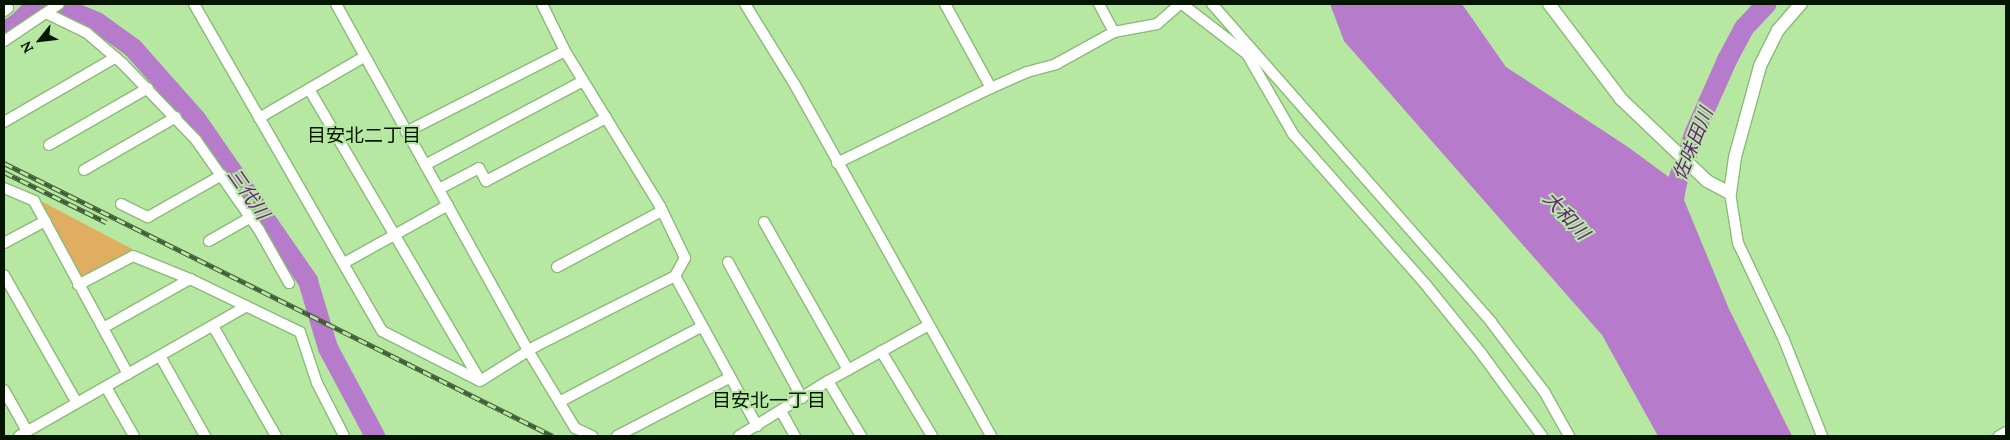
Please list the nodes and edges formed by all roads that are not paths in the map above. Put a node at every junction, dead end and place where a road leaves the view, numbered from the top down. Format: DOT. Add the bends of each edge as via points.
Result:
graph roads {
  1 [pos="59,4"];
  2 [pos="194,4"];
  3 [pos="336,4"];
  4 [pos="542,4"];
  5 [pos="745,4"];
  6 [pos="944,4"];
  7 [pos="1099,4"];
  8 [pos="1181,4"];
  9 [pos="1212,4"];
  10 [pos="1549,4"];
  11 [pos="1801,4"];
  12 [pos="4,6"];
  13 [pos="4,11"];
  14 [pos="48,14"];
  15 [pos="1114,32"];
  16 [pos="4,41"];
  17 [pos="565,51"];
  18 [pos="1250,52"];
  19 [pos="116,57"];
  20 [pos="364,58"];
  21 [pos="583,81"];
  22 [pos="148,88"];
  23 [pos="991,88"];
  24 [pos="309,89"];
  25 [pos="176,117"];
  26 [pos="259,118"];
  27 [pos="606,118"];
  28 [pos="4,122"];
  29 [pos="406,132"];
  30 [pos="49,144"];
  31 [pos="837,163"];
  32 [pos="425,165"];
  33 [pos="84,170"];
  34 [pos="222,175"];
  35 [pos="4,188"];
  36 [pos="439,189"];
  37 [pos="1730,193"];
  38 [pos="121,204"];
  39 [pos="448,205"];
  40 [pos="662,211"];
  41 [pos="251,217"];
  42 [pos="45,222"];
  43 [pos="764,222"];
  44 [pos="393,236"];
  45 [pos="209,241"];
  46 [pos="4,243"];
  47 [pos="728,262"];
  48 [pos="344,263"];
  49 [pos="557,268"];
  50 [pos="4,275"];
  51 [pos="675,276"];
  52 [pos="190,279"];
  53 [pos="289,283"];
  54 [pos="78,285"];
  55 [pos="247,306"];
  56 [pos="929,325"];
  57 [pos="213,326"];
  58 [pos="701,327"];
  59 [pos="103,328"];
  60 [pos="881,351"];
  61 [pos="529,352"];
  62 [pos="160,356"];
  63 [pos="848,370"];
  64 [pos="128,374"];
  65 [pos="730,378"];
  66 [pos="479,380"];
  67 [pos="828,381"];
  68 [pos="106,387"];
  69 [pos="4,390"];
  70 [pos="802,398"];
  71 [pos="561,401"];
  72 [pos="77,402"];
  73 [pos="781,411"];
  74 [pos="757,426"];
  75 [pos="2006,432"];
  76 [pos="23,434"];
  77 [pos="134,436"];
  78 [pos="205,436"];
  79 [pos="276,436"];
  80 [pos="344,436"];
  81 [pos="592,436"];
  82 [pos="617,436"];
  83 [pos="739,436"];
  84 [pos="795,436"];
  85 [pos="861,436"];
  86 [pos="932,436"];
  87 [pos="991,436"];
  88 [pos="1542,436"];
  89 [pos="1570,436"];
  90 [pos="1822,436"];
  91 [pos="1999,436"];
  1 -- 14 [label="street"];
  2 -- 26 [label="street"];
  3 -- 20 [label="street"];
  4 -- 17 [label="street"];
  5 -- 31 [label="street" via="795,85"];
  6 -- 23 [label="street"];
  7 -- 15 [label="street"];
  8 -- 15 [label="street" via="1157,24"];
  8 -- 18 [label="street"];
  9 -- 18 [label="street"];
  10 -- 37 [label="street" via="1609,85 1707,180"];
  11 -- 37 [label="street" via="1778,30 1760,66 1745,114"];
  12 -- 13 [label="street" via="8,8"];
  14 -- 16 [label="street"];
  14 -- 19 [label="street" via="86,33"];
  15 -- 23 [label="street" via="1056,64"];
  17 -- 21 [label="street"];
  17 -- 29 [label="street"];
  18 -- 88 [label="street" via="1293,134 1432,292"];
  18 -- 89 [label="street" via="1491,322 1545,394"];
  19 -- 22 [label="street"];
  19 -- 28 [label="street"];
  20 -- 24 [label="street"];
  20 -- 29 [label="street"];
  21 -- 27 [label="street"];
  21 -- 32 [label="street"];
  22 -- 25 [label="street"];
  22 -- 30 [label="street"];
  23 -- 31 [label="street"];
  24 -- 26 [label="street"];
  24 -- 44 [label="street"];
  25 -- 33 [label="street"];
  25 -- 34 [label="street"];
  26 -- 48 [label="street"];
  27 -- 36 [label="street" via="486,181 479,168"];
  27 -- 40 [label="street"];
  29 -- 32 [label="street"];
  31 -- 56 [label="street"];
  32 -- 36 [label="street"];
  34 -- 38 [label="street" via="148,218"];
  34 -- 41 [label="street"];
  35 -- 42 [label="street" via="34,201"];
  36 -- 39 [label="street"];
  37 -- 90 [label="street" via="1738,243 1784,340"];
  39 -- 44 [label="street"];
  39 -- 61 [label="street"];
  40 -- 49 [label="street"];
  40 -- 51 [label="street" via="685,258"];
  41 -- 45 [label="street"];
  41 -- 53 [label="street"];
  42 -- 46 [label="street"];
  42 -- 54 [label="street"];
  43 -- 63 [label="street"];
  44 -- 48 [label="street"];
  44 -- 66 [label="street"];
  47 -- 70 [label="street"];
  48 -- 66 [label="street" via="382,331"];
  50 -- 72 [label="street"];
  51 -- 58 [label="street"];
  51 -- 61 [label="street"];
  52 -- 54 [label="street" via="133,256"];
  52 -- 55 [label="street"];
  52 -- 59 [label="street"];
  54 -- 59 [label="street"];
  55 -- 57 [label="street"];
  55 -- 80 [label="street" via="300,332 317,383"];
  56 -- 60 [label="street"];
  56 -- 87 [label="street"];
  57 -- 62 [label="street"];
  57 -- 79 [label="street"];
  58 -- 65 [label="street"];
  58 -- 71 [label="street"];
  59 -- 64 [label="street"];
  60 -- 63 [label="street"];
  60 -- 86 [label="street"];
  61 -- 66 [label="street"];
  61 -- 71 [label="street"];
  62 -- 64 [label="street"];
  62 -- 78 [label="street"];
  63 -- 67 [label="street"];
  64 -- 68 [label="street"];
  65 -- 74 [label="street"];
  65 -- 82 [label="street"];
  67 -- 70 [label="street"];
  67 -- 85 [label="street"];
  68 -- 72 [label="street"];
  68 -- 77 [label="street"];
  69 -- 76 [label="street"];
  70 -- 73 [label="street"];
  71 -- 81 [label="street" via="575,428"];
  72 -- 76 [label="street"];
  73 -- 74 [label="street"];
  73 -- 84 [label="street"];
  74 -- 83 [label="street"];
  75 -- 91 [label="street"];
}
